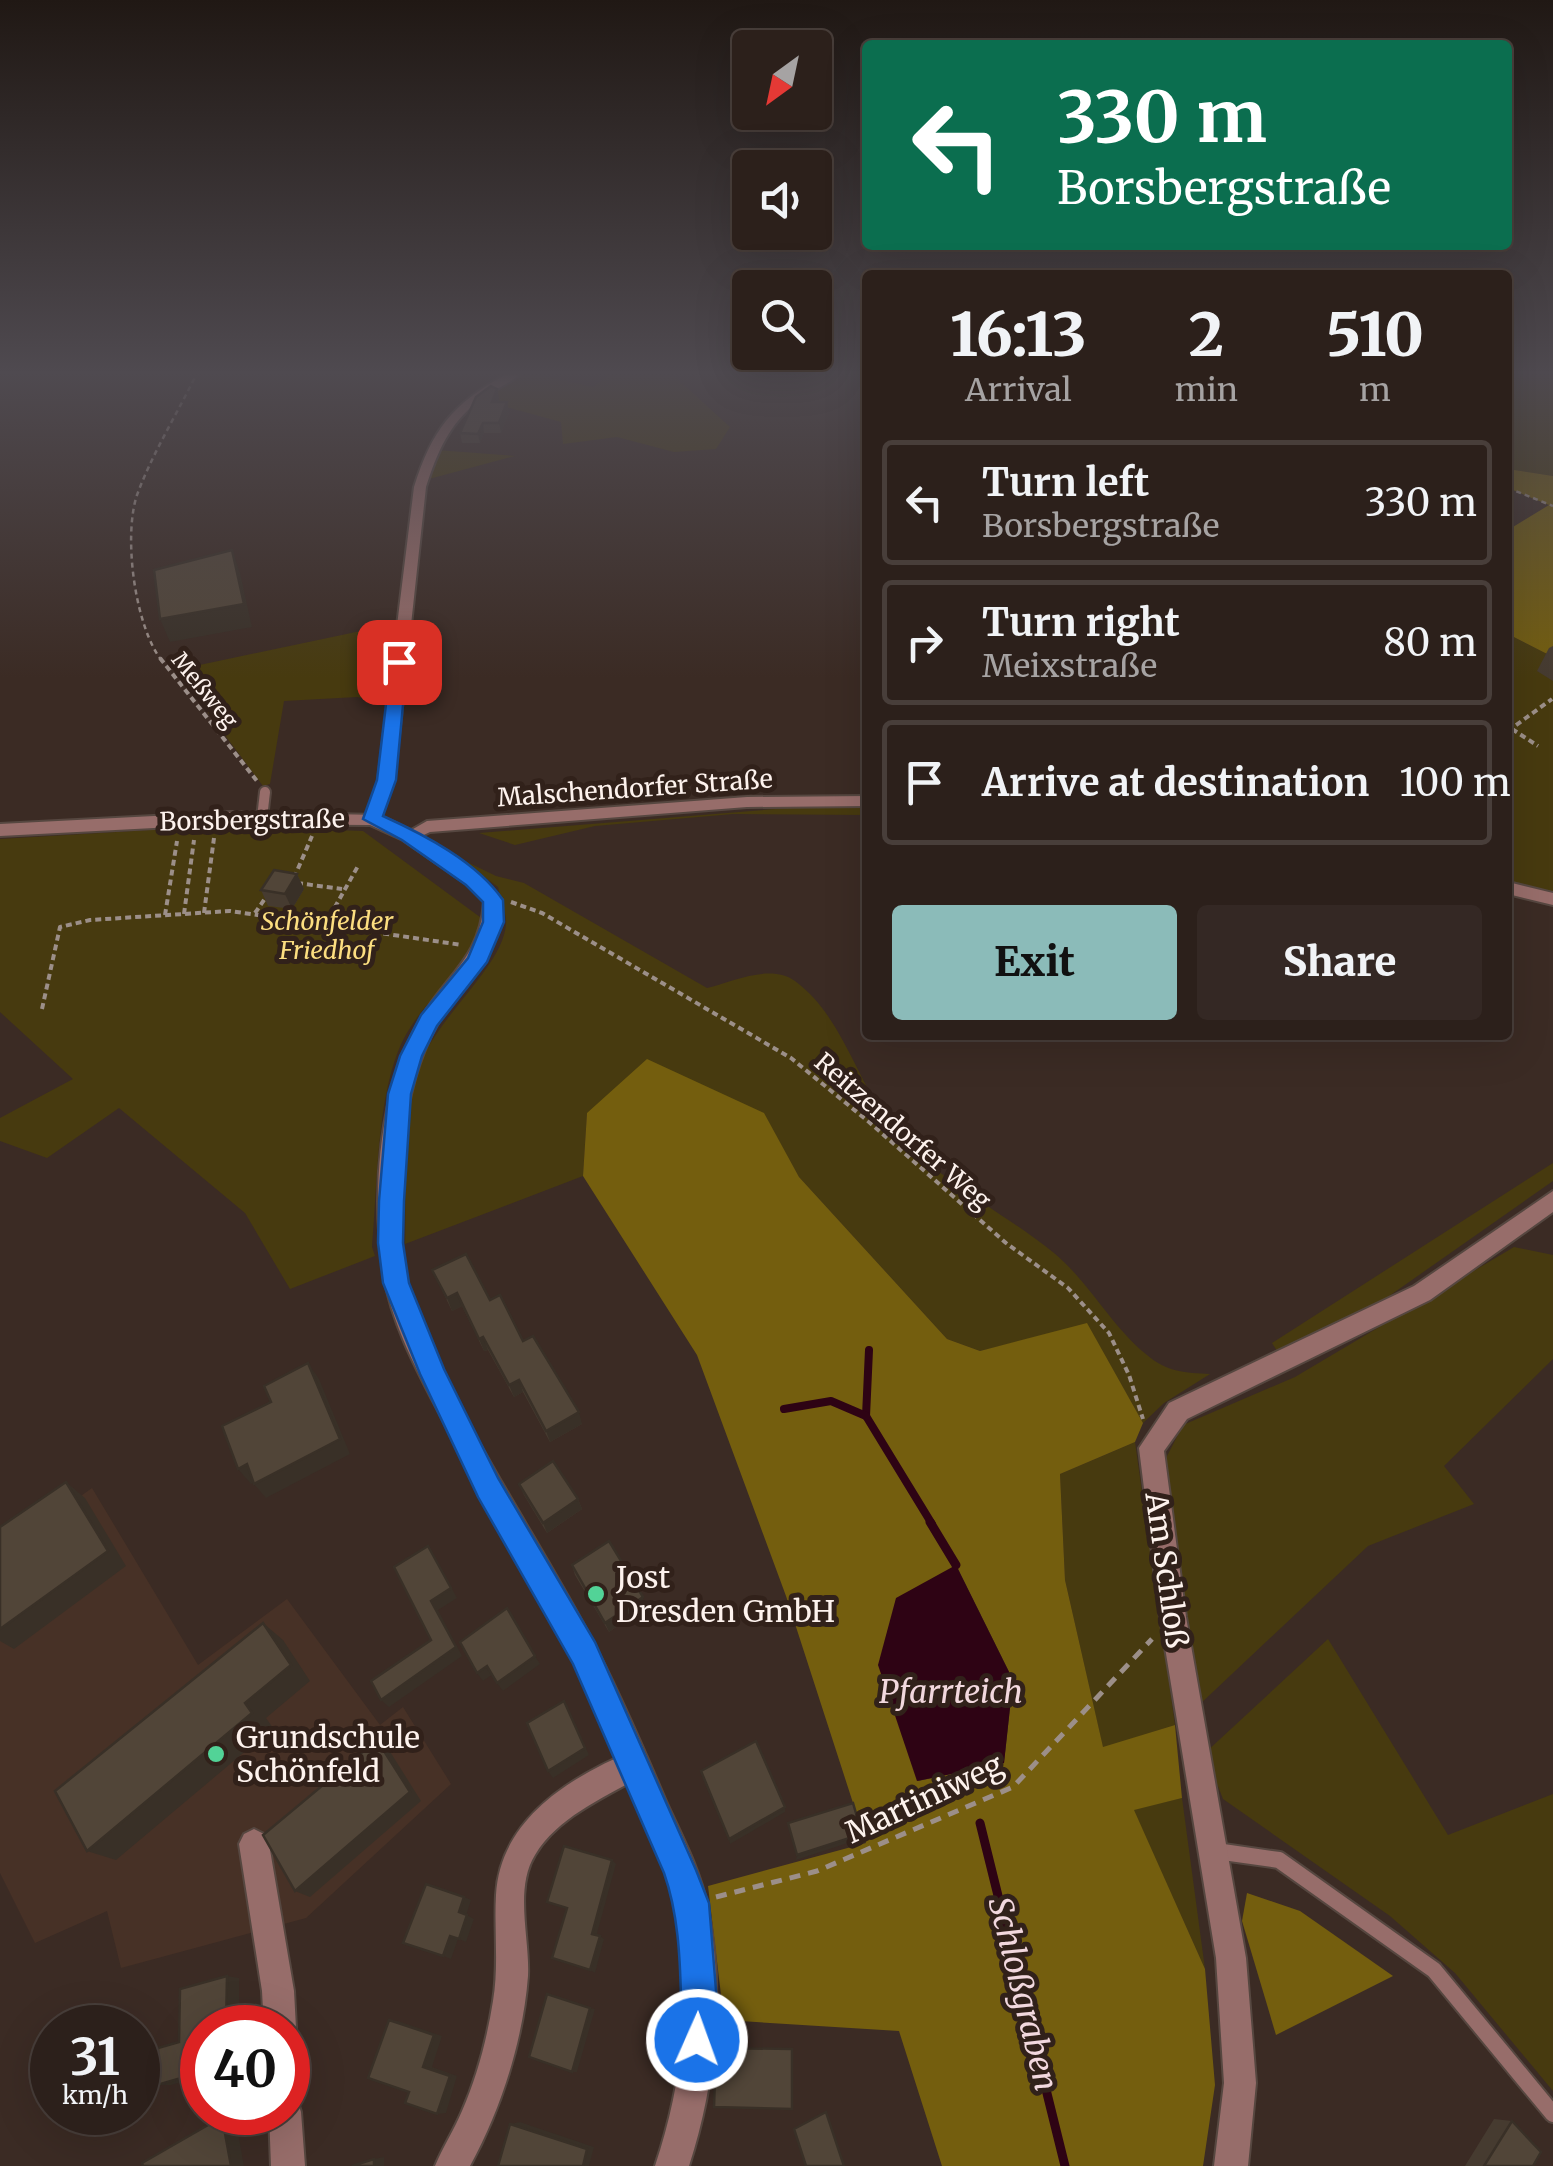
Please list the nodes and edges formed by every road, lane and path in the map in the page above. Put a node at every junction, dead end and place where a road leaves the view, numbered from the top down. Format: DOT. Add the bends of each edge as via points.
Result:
graph roads {
  1 [pos="147,476"];
  2 [pos="423,476"];
  3 [pos="1512,490"];
  4 [pos="1553,506"];
  5 [pos="1552,700"];
  6 [pos="1512,730"];
  7 [pos="1512,732"];
  8 [pos="1538,746"];
  9 [pos="264,792"];
  10 [pos="862,801"];
  11 [pos="262,818"];
  12 [pos="321,818"];
  13 [pos="373,819"];
  14 [pos="0,830"];
  15 [pos="214,836"];
  16 [pos="409,836"];
  17 [pos="194,840"];
  18 [pos="177,841"];
  19 [pos="358,866"];
  20 [pos="1512,889"];
  21 [pos="345,890"];
  22 [pos="270,892"];
  23 [pos="1553,898"];
  24 [pos="493,900"];
  25 [pos="204,912"];
  26 [pos="184,914"];
  27 [pos="254,914"];
  28 [pos="165,915"];
  29 [pos="325,925"];
  30 [pos="484,949"];
  31 [pos="42,1009"];
  32 [pos="1553,1200"];
  33 [pos="1151,1448"];
  34 [pos="1172,1617"];
  35 [pos="635,1764"];
  36 [pos="254,1844"];
  37 [pos="1212,1850"];
  38 [pos="692,1903"];
  39 [pos="277,2005"];
  40 [pos="1553,2114"];
  41 [pos="286,2135"];
  42 [pos="288,2166"];
  43 [pos="452,2166"];
  44 [pos="672,2166"];
  45 [pos="1232,2166"];
  1 -- 9 [label="path, Meßweg" via="136,498 130,576 150,647"];
  2 -- 13 [label="street" via="386,780"];
  3 -- 4 [label="path"];
  5 -- 6 [label="path"];
  7 -- 8 [label="path"];
  9 -- 11 [label="lane"];
  10 -- 16 [label="street, Malschendorfer Straße" via="746,802 428,827"];
  11 -- 12 [label="street, Borsbergstraße"];
  11 -- 14 [label="street, Borsbergstraße"];
  12 -- 13 [label="street, Borsbergstraße"];
  12 -- 21 [label="path" via="293,882"];
  13 -- 16 [label="street, Borsbergstraße"];
  15 -- 25 [label="path"];
  16 -- 24 [label="street, Borsbergstraße"];
  17 -- 26 [label="path"];
  18 -- 28 [label="path"];
  19 -- 21 [label="path"];
  20 -- 23 [label="street"];
  21 -- 29 [label="path"];
  22 -- 27 [label="path"];
  24 -- 30 [label="street"];
  24 -- 33 [label="path, Reitzendorfer Weg" via="542,913 829,1086 1093,1311 1133,1377"];
  25 -- 26 [label="path"];
  25 -- 27 [label="path"];
  26 -- 28 [label="path"];
  27 -- 29 [label="path"];
  28 -- 31 [label="path" via="60,926"];
  29 -- 30 [label="path"];
  30 -- 35 [label="street" via="429,1021 400,1094 391,1243 396,1283 481,1473 584,1653"];
  32 -- 33 [label="street" via="1422,1293 1178,1411"];
  33 -- 34 [label="street, Am Schloß"];
  34 -- 37 [label="street, Am Schloß"];
  34 -- 38 [label="path, Martiniweg" via="1013,1787 817,1871"];
  35 -- 38 [label="street"];
  35 -- 43 [label="street" via="546,1819 514,1867 512,1979 474,2128"];
  36 -- 39 [label="street"];
  37 -- 40 [label="lane" via="1278,1860 1434,1970"];
  37 -- 45 [label="street, Am Schloß" via="1240,2083"];
  38 -- 44 [label="street" via="700,2003 694,2078"];
  41 -- 42 [label="street"];
}
